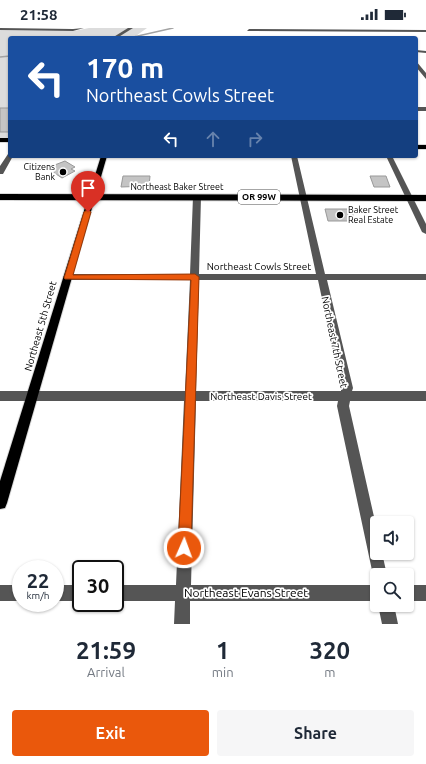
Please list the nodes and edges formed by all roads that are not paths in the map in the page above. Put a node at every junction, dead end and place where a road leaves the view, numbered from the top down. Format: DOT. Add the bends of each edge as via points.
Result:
graph roads {
  1 [pos="131,28"];
  2 [pos="80,29"];
  3 [pos="249,29"];
  4 [pos="329,29"];
  5 [pos="390,29"];
  6 [pos="0,30"];
  7 [pos="426,31"];
  8 [pos="117,36"];
  9 [pos="418,67"];
  10 [pos="424,79"];
  11 [pos="8,158"];
  12 [pos="103,158"];
  13 [pos="294,158"];
  14 [pos="390,158"];
  15 [pos="0,172"];
  16 [pos="0,197"];
  17 [pos="92,197"];
  18 [pos="197,197"];
  19 [pos="303,197"];
  20 [pos="410,198"];
  21 [pos="426,198"];
  22 [pos="426,232"];
  23 [pos="195,277"];
  24 [pos="321,277"];
  25 [pos="426,277"];
  26 [pos="68,278"];
  27 [pos="0,396"];
  28 [pos="33,396"];
  29 [pos="190,396"];
  30 [pos="345,396"];
  31 [pos="426,396"];
  32 [pos="0,503"];
  33 [pos="379,568"];
  34 [pos="183,592"];
  35 [pos="370,592"];
  36 [pos="414,592"];
  37 [pos="426,592"];
  38 [pos="0,593"];
  39 [pos="12,593"];
  40 [pos="124,593"];
  41 [pos="387,612"];
  42 [pos="182,624"];
  43 [pos="390,624"];
  1 -- 8 [label="street"];
  2 -- 6 [label="street"];
  3 -- 4 [label="street"];
  4 -- 5 [label="street"];
  5 -- 7 [label="street"];
  9 -- 10 [label="street"];
  11 -- 15 [label="street"];
  12 -- 17 [label="main road, Northeast 5th Street"];
  13 -- 19 [label="street, Northeast 7th Street"];
  14 -- 20 [label="street"];
  16 -- 17 [label="highway, Northeast Baker Street / OR 99W"];
  17 -- 18 [label="highway, Northeast Baker Street / OR 99W"];
  17 -- 26 [label="main road, Northeast 5th Street"];
  18 -- 19 [label="highway, Northeast Baker Street / OR 99W"];
  18 -- 23 [label="street"];
  19 -- 20 [label="highway, Northeast Baker Street / OR 99W"];
  19 -- 24 [label="street, Northeast 7th Street"];
  20 -- 21 [label="highway, Northeast Baker Street / OR 99W"];
  20 -- 22 [label="street"];
  23 -- 24 [label="street, Northeast Cowls Street"];
  23 -- 26 [label="street, Northeast Cowls Street"];
  23 -- 29 [label="street"];
  24 -- 25 [label="street, Northeast Cowls Street"];
  24 -- 30 [label="street, Northeast 7th Street" via="347,388"];
  26 -- 28 [label="main road, Northeast 5th Street"];
  27 -- 28 [label="street, Northeast Davis Street"];
  28 -- 29 [label="street, Northeast Davis Street"];
  28 -- 32 [label="main road, Northeast 5th Street"];
  29 -- 30 [label="street, Northeast Davis Street"];
  29 -- 34 [label="street"];
  30 -- 31 [label="street, Northeast Davis Street"];
  30 -- 33 [label="street, Northeast 7th Street" via="344,406"];
  34 -- 35 [label="street, Northeast Evans Street"];
  34 -- 40 [label="street, Northeast Evans Street"];
  34 -- 42 [label="street"];
  36 -- 37 [label="street"];
  38 -- 39 [label="street"];
  41 -- 43 [label="street"];
}
